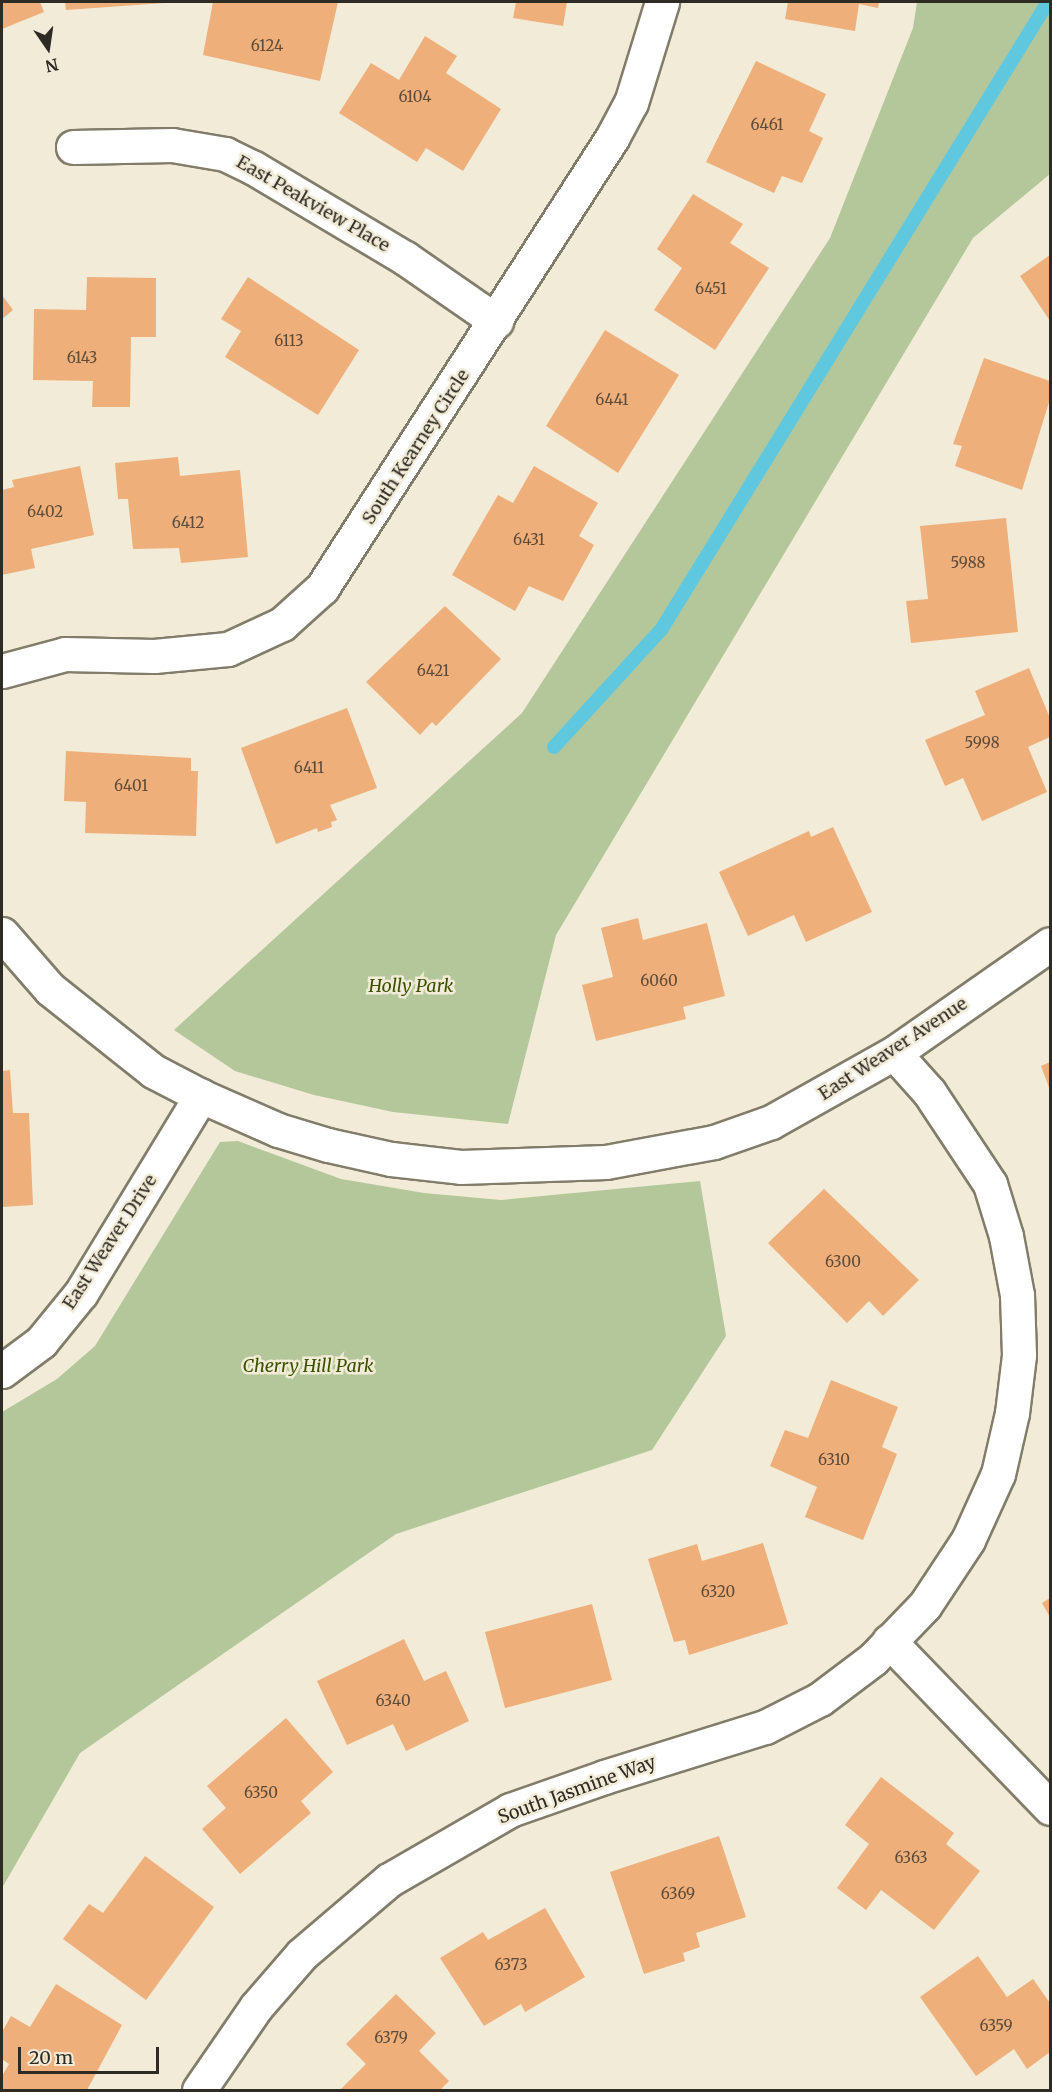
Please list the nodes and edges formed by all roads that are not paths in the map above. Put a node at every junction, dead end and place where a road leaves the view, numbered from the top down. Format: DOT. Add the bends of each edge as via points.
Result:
graph roads {
  1 [pos="662,2"];
  2 [pos="73,147"];
  3 [pos="496,321"];
  4 [pos="2,671"];
  5 [pos="2,933"];
  6 [pos="1050,944"];
  7 [pos="894,1053"];
  8 [pos="201,1096"];
  9 [pos="2,1371"];
  10 [pos="889,1641"];
  11 [pos="1050,1808"];
  12 [pos="199,2091"];
  1 -- 3 [label="street, South Kearney Circle" via="631,103"];
  2 -- 3 [label="street, East Peakview Place" via="172,145 225,154 405,258"];
  3 -- 4 [label="street, South Kearney Circle" via="347,554 322,588 282,624 228,649 205,653 65,654"];
  5 -- 8 [label="street, East Weaver Avenue" via="50,989 153,1071"];
  6 -- 7 [label="street, East Weaver Avenue"];
  7 -- 8 [label="street, East Weaver Avenue" via="771,1122 714,1142 606,1162 559,1165 461,1167 391,1159 278,1130"];
  7 -- 10 [label="street, South Jasmine Way" via="929,1092 990,1184 1006,1236 1017,1295 1019,1354 1012,1413 998,1474 968,1540 925,1605"];
  8 -- 9 [label="street, East Weaver Drive" via="81,1293 41,1342"];
  10 -- 11 [label="street"];
  10 -- 12 [label="street, South Jasmine Way" via="873,1659 820,1699 765,1727 510,1810 404,1869 334,1923 302,1954 256,2007"];
}
